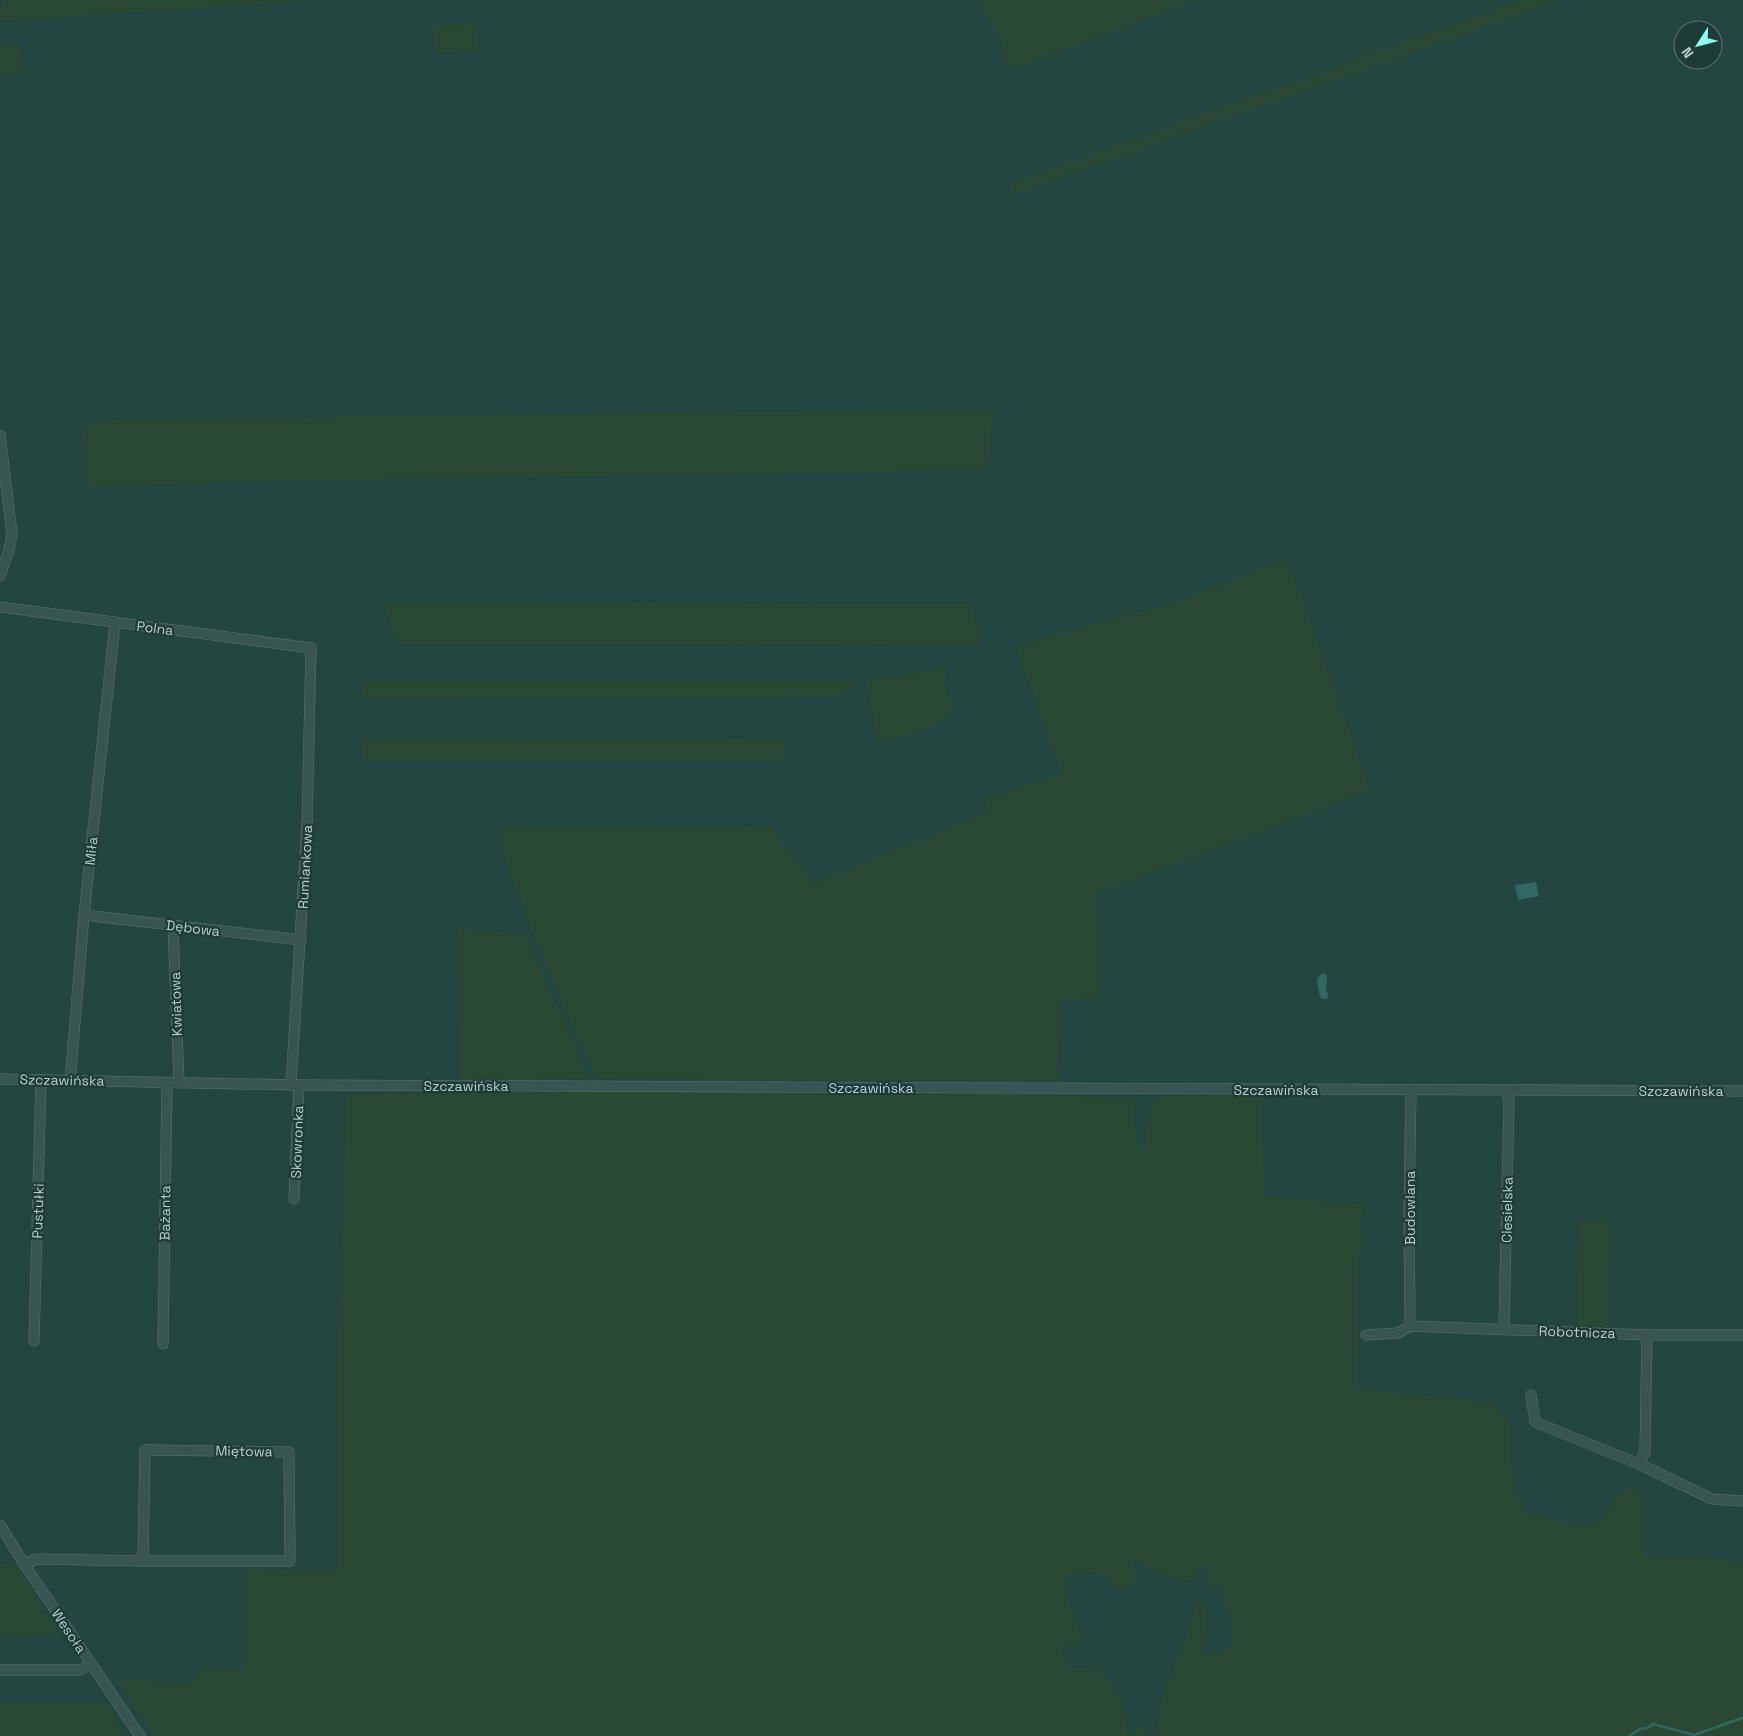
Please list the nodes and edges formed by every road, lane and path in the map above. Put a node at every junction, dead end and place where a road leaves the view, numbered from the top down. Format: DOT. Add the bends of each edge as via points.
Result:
graph roads {
  1 [pos="0,435"];
  2 [pos="0,576"];
  3 [pos="0,607"];
  4 [pos="115,622"];
  5 [pos="311,648"];
  6 [pos="84,915"];
  7 [pos="174,926"];
  8 [pos="301,940"];
  9 [pos="0,1079"];
  10 [pos="41,1080"];
  11 [pos="70,1081"];
  12 [pos="167,1083"];
  13 [pos="179,1083"];
  14 [pos="295,1085"];
  15 [pos="1411,1090"];
  16 [pos="1506,1091"];
  17 [pos="1743,1091"];
  18 [pos="294,1199"];
  19 [pos="1410,1326"];
  20 [pos="1504,1329"];
  21 [pos="1647,1334"];
  22 [pos="1366,1335"];
  23 [pos="1743,1335"];
  24 [pos="34,1341"];
  25 [pos="163,1344"];
  26 [pos="1531,1395"];
  27 [pos="1639,1464"];
  28 [pos="1743,1501"];
  29 [pos="0,1525"];
  30 [pos="143,1561"];
  31 [pos="24,1564"];
  32 [pos="91,1664"];
  33 [pos="0,1670"];
  34 [pos="140,1736"];
  1 -- 2 [label="street" via="12,525 11,543"];
  3 -- 4 [label="street, Polna"];
  4 -- 5 [label="street, Polna"];
  4 -- 6 [label="street, Miła"];
  5 -- 8 [label="street, Rumiankowa"];
  6 -- 7 [label="street, Dębowa"];
  6 -- 11 [label="street, Miła"];
  7 -- 8 [label="street, Dębowa"];
  7 -- 13 [label="street, Kwiatowa"];
  8 -- 14 [label="street, Rumiankowa"];
  9 -- 10 [label="street, Szczawińska"];
  10 -- 11 [label="street, Szczawińska"];
  10 -- 24 [label="street, Pustułki"];
  11 -- 12 [label="street, Szczawińska"];
  12 -- 13 [label="street, Szczawińska"];
  12 -- 25 [label="street, Bażanta"];
  13 -- 14 [label="street, Szczawińska"];
  14 -- 15 [label="street, Szczawińska"];
  14 -- 18 [label="street, Skowronka"];
  15 -- 16 [label="street, Szczawińska"];
  15 -- 19 [label="street, Budowlana"];
  16 -- 17 [label="street, Szczawińska"];
  16 -- 20 [label="street, Ciesielska" via="1509,1100"];
  19 -- 20 [label="street, Robotnicza"];
  19 -- 22 [label="street" via="1398,1333"];
  20 -- 21 [label="street, Robotnicza"];
  21 -- 23 [label="street, Robotnicza"];
  21 -- 27 [label="street" via="1645,1452"];
  26 -- 27 [label="street" via="1535,1422"];
  27 -- 28 [label="street" via="1712,1499"];
  29 -- 31 [label="street, Wesoła"];
  30 -- 30 [label="street, Miętowa" via="290,1561 289,1452 146,1450"];
  30 -- 31 [label="street, Miętowa" via="37,1559"];
  31 -- 32 [label="street, Wesoła"];
  32 -- 33 [label="street" via="80,1670"];
  32 -- 34 [label="street, Wesoła"];
}
